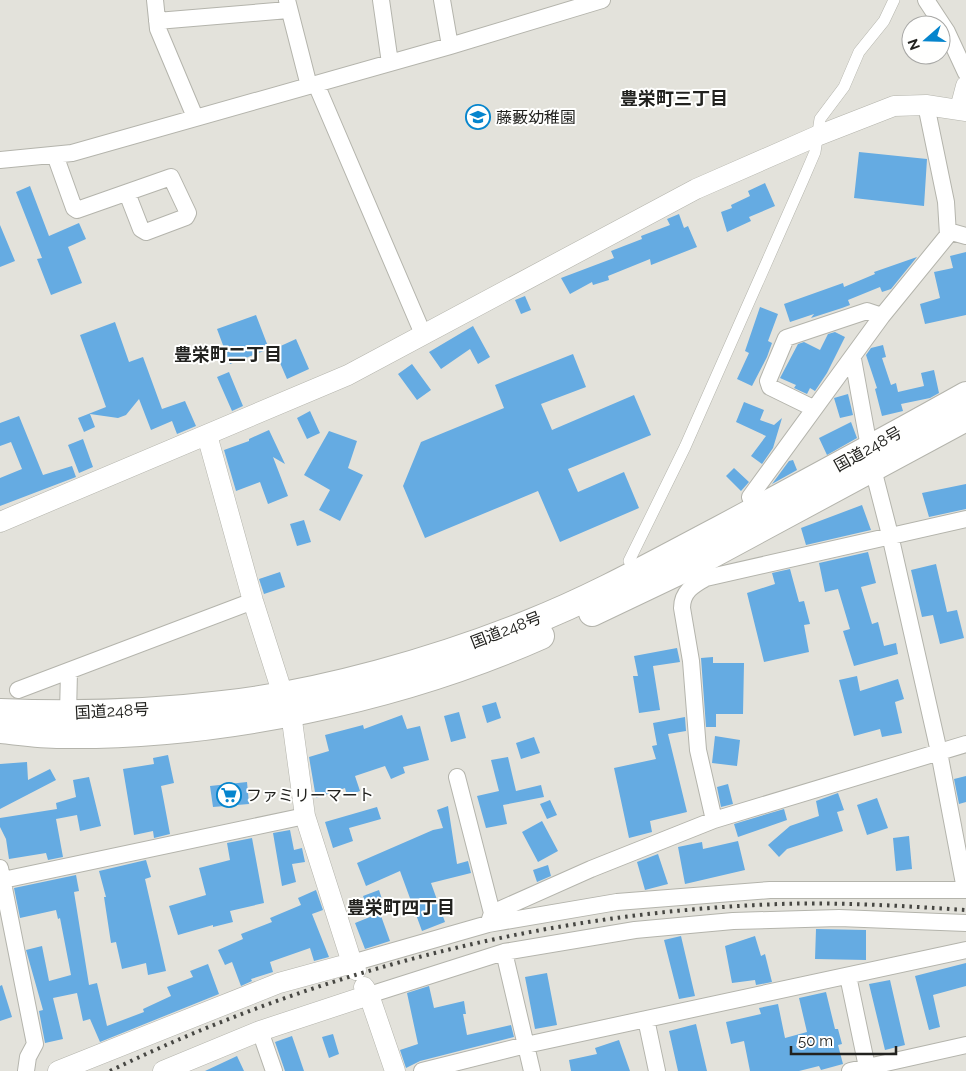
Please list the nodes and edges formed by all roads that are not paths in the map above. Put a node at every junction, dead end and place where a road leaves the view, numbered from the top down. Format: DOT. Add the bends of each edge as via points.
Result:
graph roads {
  1 [pos="155,0"];
  2 [pos="381,0"];
  3 [pos="442,0"];
  4 [pos="894,0"];
  5 [pos="926,0"];
  6 [pos="598,1"];
  7 [pos="287,5"];
  8 [pos="157,21"];
  9 [pos="450,46"];
  10 [pos="390,63"];
  11 [pos="966,72"];
  12 [pos="313,85"];
  13 [pos="966,86"];
  14 [pos="926,105"];
  15 [pos="963,110"];
  16 [pos="195,117"];
  17 [pos="817,136"];
  18 [pos="55,156"];
  19 [pos="0,160"];
  20 [pos="127,193"];
  21 [pos="948,233"];
  22 [pos="966,236"];
  23 [pos="882,316"];
  24 [pos="423,334"];
  25 [pos="853,359"];
  26 [pos="966,395"];
  27 [pos="813,408"];
  28 [pos="966,418"];
  29 [pos="207,435"];
  30 [pos="872,459"];
  31 [pos="755,510"];
  32 [pos="966,519"];
  33 [pos="0,522"];
  34 [pos="890,535"];
  35 [pos="629,561"];
  36 [pos="701,570"];
  37 [pos="253,601"];
  38 [pos="69,671"];
  39 [pos="18,690"];
  40 [pos="287,704"];
  41 [pos="0,712"];
  42 [pos="68,714"];
  43 [pos="0,730"];
  44 [pos="966,744"];
  45 [pos="939,752"];
  46 [pos="457,777"];
  47 [pos="306,816"];
  48 [pos="714,820"];
  49 [pos="1,874"];
  50 [pos="965,890"];
  51 [pos="490,919"];
  52 [pos="966,923"];
  53 [pos="966,950"];
  54 [pos="504,952"];
  55 [pos="848,976"];
  56 [pos="361,979"];
  57 [pos="646,1019"];
  58 [pos="260,1031"];
  59 [pos="526,1045"];
  60 [pos="966,1045"];
  61 [pos="866,1069"];
  62 [pos="26,1071"];
  63 [pos="58,1071"];
  64 [pos="162,1071"];
  65 [pos="274,1071"];
  66 [pos="395,1071"];
  67 [pos="422,1071"];
  68 [pos="532,1071"];
  69 [pos="657,1071"];
  70 [pos="850,1071"];
  1 -- 8 [label="street"];
  2 -- 10 [label="street"];
  3 -- 9 [label="street"];
  4 -- 17 [label="street" via="884,21 859,52 844,87 820,119"];
  5 -- 11 [label="street" via="947,32"];
  6 -- 9 [label="street"];
  7 -- 8 [label="street"];
  7 -- 12 [label="street"];
  8 -- 16 [label="street"];
  9 -- 10 [label="street"];
  10 -- 12 [label="street"];
  12 -- 16 [label="street"];
  12 -- 24 [label="street"];
  13 -- 15 [label="street"];
  14 -- 15 [label="street"];
  14 -- 17 [label="street" via="894,106"];
  14 -- 21 [label="street" via="946,202"];
  16 -- 18 [label="street"];
  17 -- 24 [label="street" via="696,188"];
  17 -- 35 [label="street" via="815,152 720,370"];
  18 -- 19 [label="street"];
  18 -- 20 [label="street" via="77,210"];
  21 -- 22 [label="street"];
  21 -- 23 [label="street"];
  23 -- 25 [label="street"];
  23 -- 27 [label="street" via="867,311 786,338 768,381 770,387"];
  24 -- 29 [label="street" via="348,375"];
  25 -- 27 [label="street"];
  25 -- 30 [label="street"];
  26 -- 30 [label="highway, 国道248号"];
  27 -- 31 [label="street" via="750,497"];
  28 -- 30 [label="highway, 国道248号"];
  29 -- 33 [label="street"];
  29 -- 37 [label="street"];
  30 -- 31 [label="highway, 国道248号"];
  30 -- 34 [label="street"];
  30 -- 36 [label="highway, 国道248号"];
  31 -- 40 [label="highway, 国道248号" via="638,572 529,623"];
  32 -- 34 [label="street"];
  34 -- 36 [label="street"];
  34 -- 45 [label="street"];
  36 -- 40 [label="highway, 国道248号" via="472,664 410,684"];
  36 -- 48 [label="street" via="682,601 682,608 691,661 698,750"];
  37 -- 38 [label="street"];
  37 -- 40 [label="street"];
  38 -- 39 [label="street"];
  38 -- 42 [label="street"];
  40 -- 42 [label="highway, 国道248号" via="223,704"];
  40 -- 43 [label="highway, 国道248号" via="146,732 60,735"];
  40 -- 47 [label="street"];
  41 -- 42 [label="highway, 国道248号"];
  44 -- 45 [label="street"];
  45 -- 48 [label="street"];
  45 -- 50 [label="street"];
  46 -- 51 [label="street"];
  47 -- 49 [label="street"];
  47 -- 56 [label="street"];
  48 -- 51 [label="street" via="591,869"];
  49 -- 62 [label="street" via="35,1044 28,1057"];
  50 -- 51 [label="street" via="830,889 717,893"];
  51 -- 56 [label="street"];
  52 -- 54 [label="street" via="839,918 733,920 635,930"];
  53 -- 55 [label="street"];
  54 -- 56 [label="street"];
  54 -- 59 [label="street"];
  55 -- 57 [label="street"];
  55 -- 61 [label="street"];
  56 -- 58 [label="street"];
  56 -- 63 [label="street" via="279,983"];
  56 -- 66 [label="street"];
  57 -- 59 [label="street"];
  57 -- 69 [label="street"];
  58 -- 64 [label="street"];
  58 -- 65 [label="street"];
  59 -- 67 [label="street"];
  59 -- 68 [label="street"];
  60 -- 61 [label="street"];
  61 -- 70 [label="street"];
}
